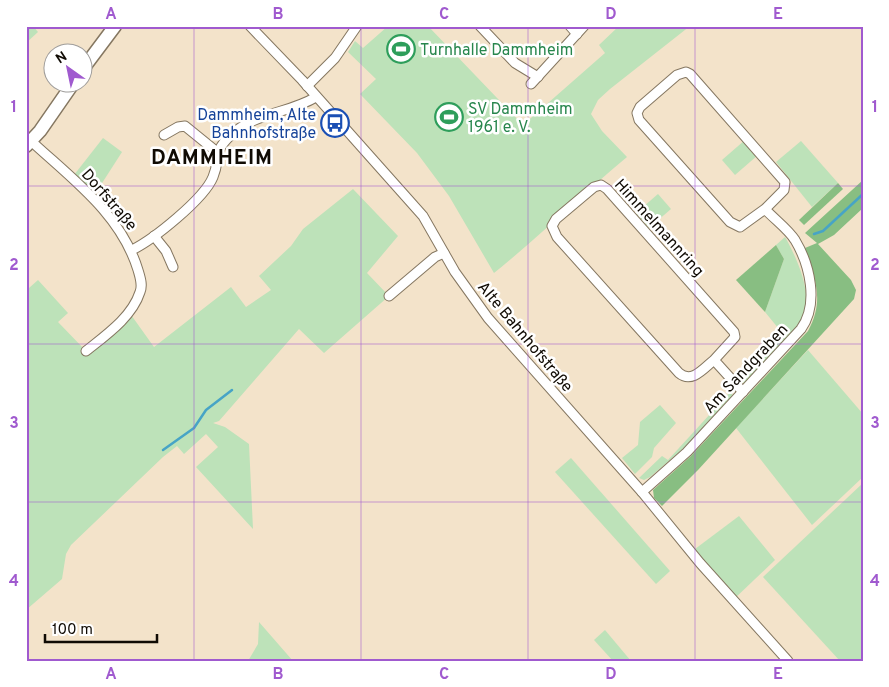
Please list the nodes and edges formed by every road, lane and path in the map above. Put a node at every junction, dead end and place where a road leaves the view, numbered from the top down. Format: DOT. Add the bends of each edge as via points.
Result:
graph roads {
  1 [pos="115,26"];
  2 [pos="250,26"];
  3 [pos="357,26"];
  4 [pos="480,26"];
  5 [pos="570,26"];
  6 [pos="584,26"];
  7 [pos="577,34"];
  8 [pos="92,57"];
  9 [pos="538,77"];
  10 [pos="531,84"];
  11 [pos="307,86"];
  12 [pos="67,92"];
  13 [pos="316,97"];
  14 [pos="164,135"];
  15 [pos="29,144"];
  16 [pos="218,152"];
  17 [pos="765,209"];
  18 [pos="154,236"];
  19 [pos="132,250"];
  20 [pos="444,253"];
  21 [pos="173,267"];
  22 [pos="389,296"];
  23 [pos="86,351"];
  24 [pos="714,360"];
  25 [pos="743,392"];
  26 [pos="642,492"];
  27 [pos="788,661"];
  1 -- 8 [label="street"];
  2 -- 11 [label="street, Alte Bahnhofstraße"];
  3 -- 11 [label="street" via="335,58"];
  4 -- 9 [label="street" via="515,63"];
  5 -- 7 [label="street"];
  6 -- 7 [label="street"];
  7 -- 9 [label="street"];
  9 -- 10 [label="street"];
  11 -- 13 [label="street, Alte Bahnhofstraße"];
  12 -- 15 [label="street"];
  13 -- 16 [label="street" via="249,122 230,136"];
  13 -- 20 [label="street, Alte Bahnhofstraße" via="423,216"];
  14 -- 16 [label="street" via="178,126 185,126"];
  15 -- 19 [label="street, Dorfstraße" via="98,204"];
  16 -- 18 [label="street, Dorfstraße" via="214,176 207,188"];
  17 -- 17 [label="street" via="740,227 730,222 639,120 640,106 677,75 690,74 786,182 785,188"];
  17 -- 25 [label="street, Am Sandgraben" via="794,239 810,281 812,302 801,329"];
  18 -- 19 [label="street, Dorfstraße"];
  18 -- 21 [label="street"];
  19 -- 23 [label="street" via="141,284 137,301"];
  20 -- 22 [label="street"];
  20 -- 26 [label="street, Alte Bahnhofstraße" via="488,318"];
  24 -- 24 [label="street, Himmelmannring" via="690,377 679,373 556,237 552,226 556,219 594,187 601,185 607,188 734,332 735,337"];
  24 -- 25 [label="street"];
  25 -- 26 [label="street, Am Sandgraben" via="687,452"];
  26 -- 27 [label="street, Alte Bahnhofstraße" via="695,558"];
}
